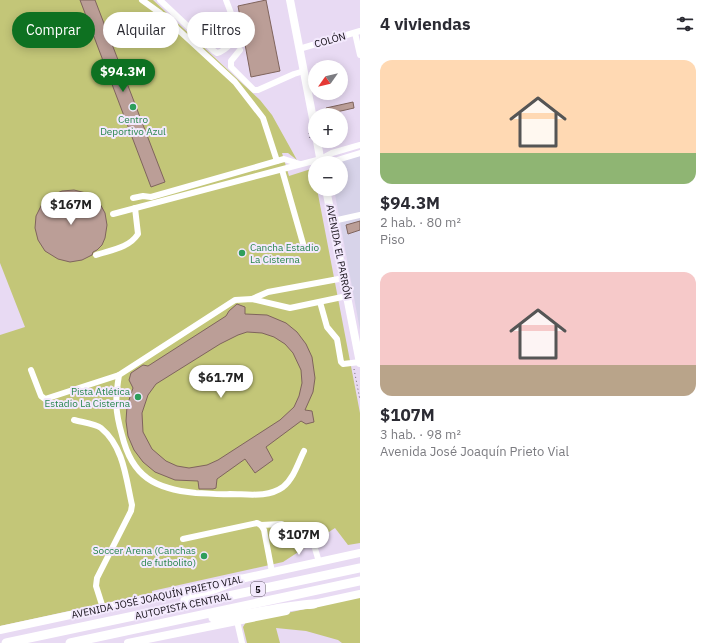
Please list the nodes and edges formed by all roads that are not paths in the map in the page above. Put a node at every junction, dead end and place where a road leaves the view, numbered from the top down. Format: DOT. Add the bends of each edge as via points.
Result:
graph roads {
  1 [pos="142,0"];
  2 [pos="160,0"];
  3 [pos="226,0"];
  4 [pos="290,0"];
  5 [pos="358,32"];
  6 [pos="300,49"];
  7 [pos="240,50"];
  8 [pos="360,55"];
  9 [pos="304,71"];
  10 [pos="311,108"];
  11 [pos="360,145"];
  12 [pos="360,153"];
  13 [pos="328,156"];
  14 [pos="348,157"];
  15 [pos="277,161"];
  16 [pos="308,163"];
  17 [pos="300,164"];
  18 [pos="282,170"];
  19 [pos="328,196"];
  20 [pos="133,198"];
  21 [pos="135,208"];
  22 [pos="113,214"];
  23 [pos="360,215"];
  24 [pos="333,221"];
  25 [pos="304,247"];
  26 [pos="96,255"];
  27 [pos="344,278"];
  28 [pos="347,296"];
  29 [pos="252,299"];
  30 [pos="320,302"];
  31 [pos="360,362"];
  32 [pos="31,370"];
  33 [pos="119,375"];
  34 [pos="74,420"];
  35 [pos="304,451"];
  36 [pos="261,525"];
  37 [pos="183,539"];
  38 [pos="360,553"];
  39 [pos="319,562"];
  40 [pos="360,568"];
  41 [pos="272,572"];
  42 [pos="242,579"];
  43 [pos="360,581"];
  44 [pos="360,594"];
  45 [pos="314,604"];
  46 [pos="103,608"];
  47 [pos="157,611"];
  48 [pos="186,618"];
  49 [pos="237,621"];
  50 [pos="0,630"];
  51 [pos="6,643"];
  52 [pos="70,643"];
  53 [pos="128,643"];
  54 [pos="242,643"];
  1 -- 15 [label="street" via="160,13 235,82 263,118"];
  2 -- 3 [label="street" via="217,53 223,51 238,33"];
  4 -- 6 [label="main road"];
  5 -- 6 [label="street, COLÓN"];
  5 -- 8 [label="street"];
  6 -- 9 [label="main road"];
  7 -- 9 [label="street" via="231,61 231,67 254,90"];
  9 -- 10 [label="main road"];
  11 -- 13 [label="street"];
  12 -- 14 [label="street"];
  15 -- 17 [label="street" via="284,159"];
  15 -- 20 [label="street" via="152,197"];
  16 -- 17 [label="street"];
  17 -- 18 [label="street"];
  18 -- 21 [label="street"];
  18 -- 25 [label="street"];
  19 -- 24 [label="main road, AVENIDA EL PARRÓN"];
  21 -- 22 [label="street"];
  21 -- 26 [label="street" via="138,234 134,240"];
  23 -- 24 [label="street"];
  24 -- 27 [label="main road, AVENIDA EL PARRÓN"];
  27 -- 28 [label="main road, AVENIDA EL PARRÓN"];
  27 -- 29 [label="street" via="268,292"];
  28 -- 30 [label="street"];
  28 -- 31 [label="main road, AVENIDA EL PARRÓN"];
  29 -- 30 [label="street" via="290,308"];
  29 -- 33 [label="street" via="235,300"];
  30 -- 31 [label="street" via="327,327 337,339 341,362"];
  32 -- 33 [label="street" via="40,396 45,399"];
  33 -- 35 [label="street" via="115,396 116,414 124,447 140,472 162,487 220,495 267,494 279,490 287,483"];
  34 -- 46 [label="street" via="100,427 120,453 132,505 97,578 96,586"];
  36 -- 37 [label="street" via="257,523"];
  36 -- 39 [label="street" via="282,524 307,538 314,545"];
  36 -- 41 [label="street"];
  38 -- 39 [label="main road, AVENIDA JOSÉ JOAQUÍN PRIETO VIAL"];
  39 -- 41 [label="main road, AVENIDA JOSÉ JOAQUÍN PRIETO VIAL"];
  40 -- 47 [label="highway, AUTOPISTA CENTRAL / 5"];
  41 -- 42 [label="main road, AVENIDA JOSÉ JOAQUÍN PRIETO VIAL"];
  42 -- 46 [label="main road, AVENIDA JOSÉ JOAQUÍN PRIETO VIAL"];
  42 -- 47 [label="highway"];
  43 -- 48 [label="highway, AUTOPISTA CENTRAL / 5"];
  44 -- 45 [label="main road"];
  45 -- 48 [label="highway" via="286,606 241,615"];
  45 -- 49 [label="main road"];
  46 -- 50 [label="main road, AVENIDA JOSÉ JOAQUÍN PRIETO VIAL"];
  47 -- 51 [label="highway, AUTOPISTA CENTRAL / 5"];
  48 -- 52 [label="highway, AUTOPISTA CENTRAL / 5"];
  49 -- 53 [label="main road"];
  49 -- 54 [label="street"];
}
